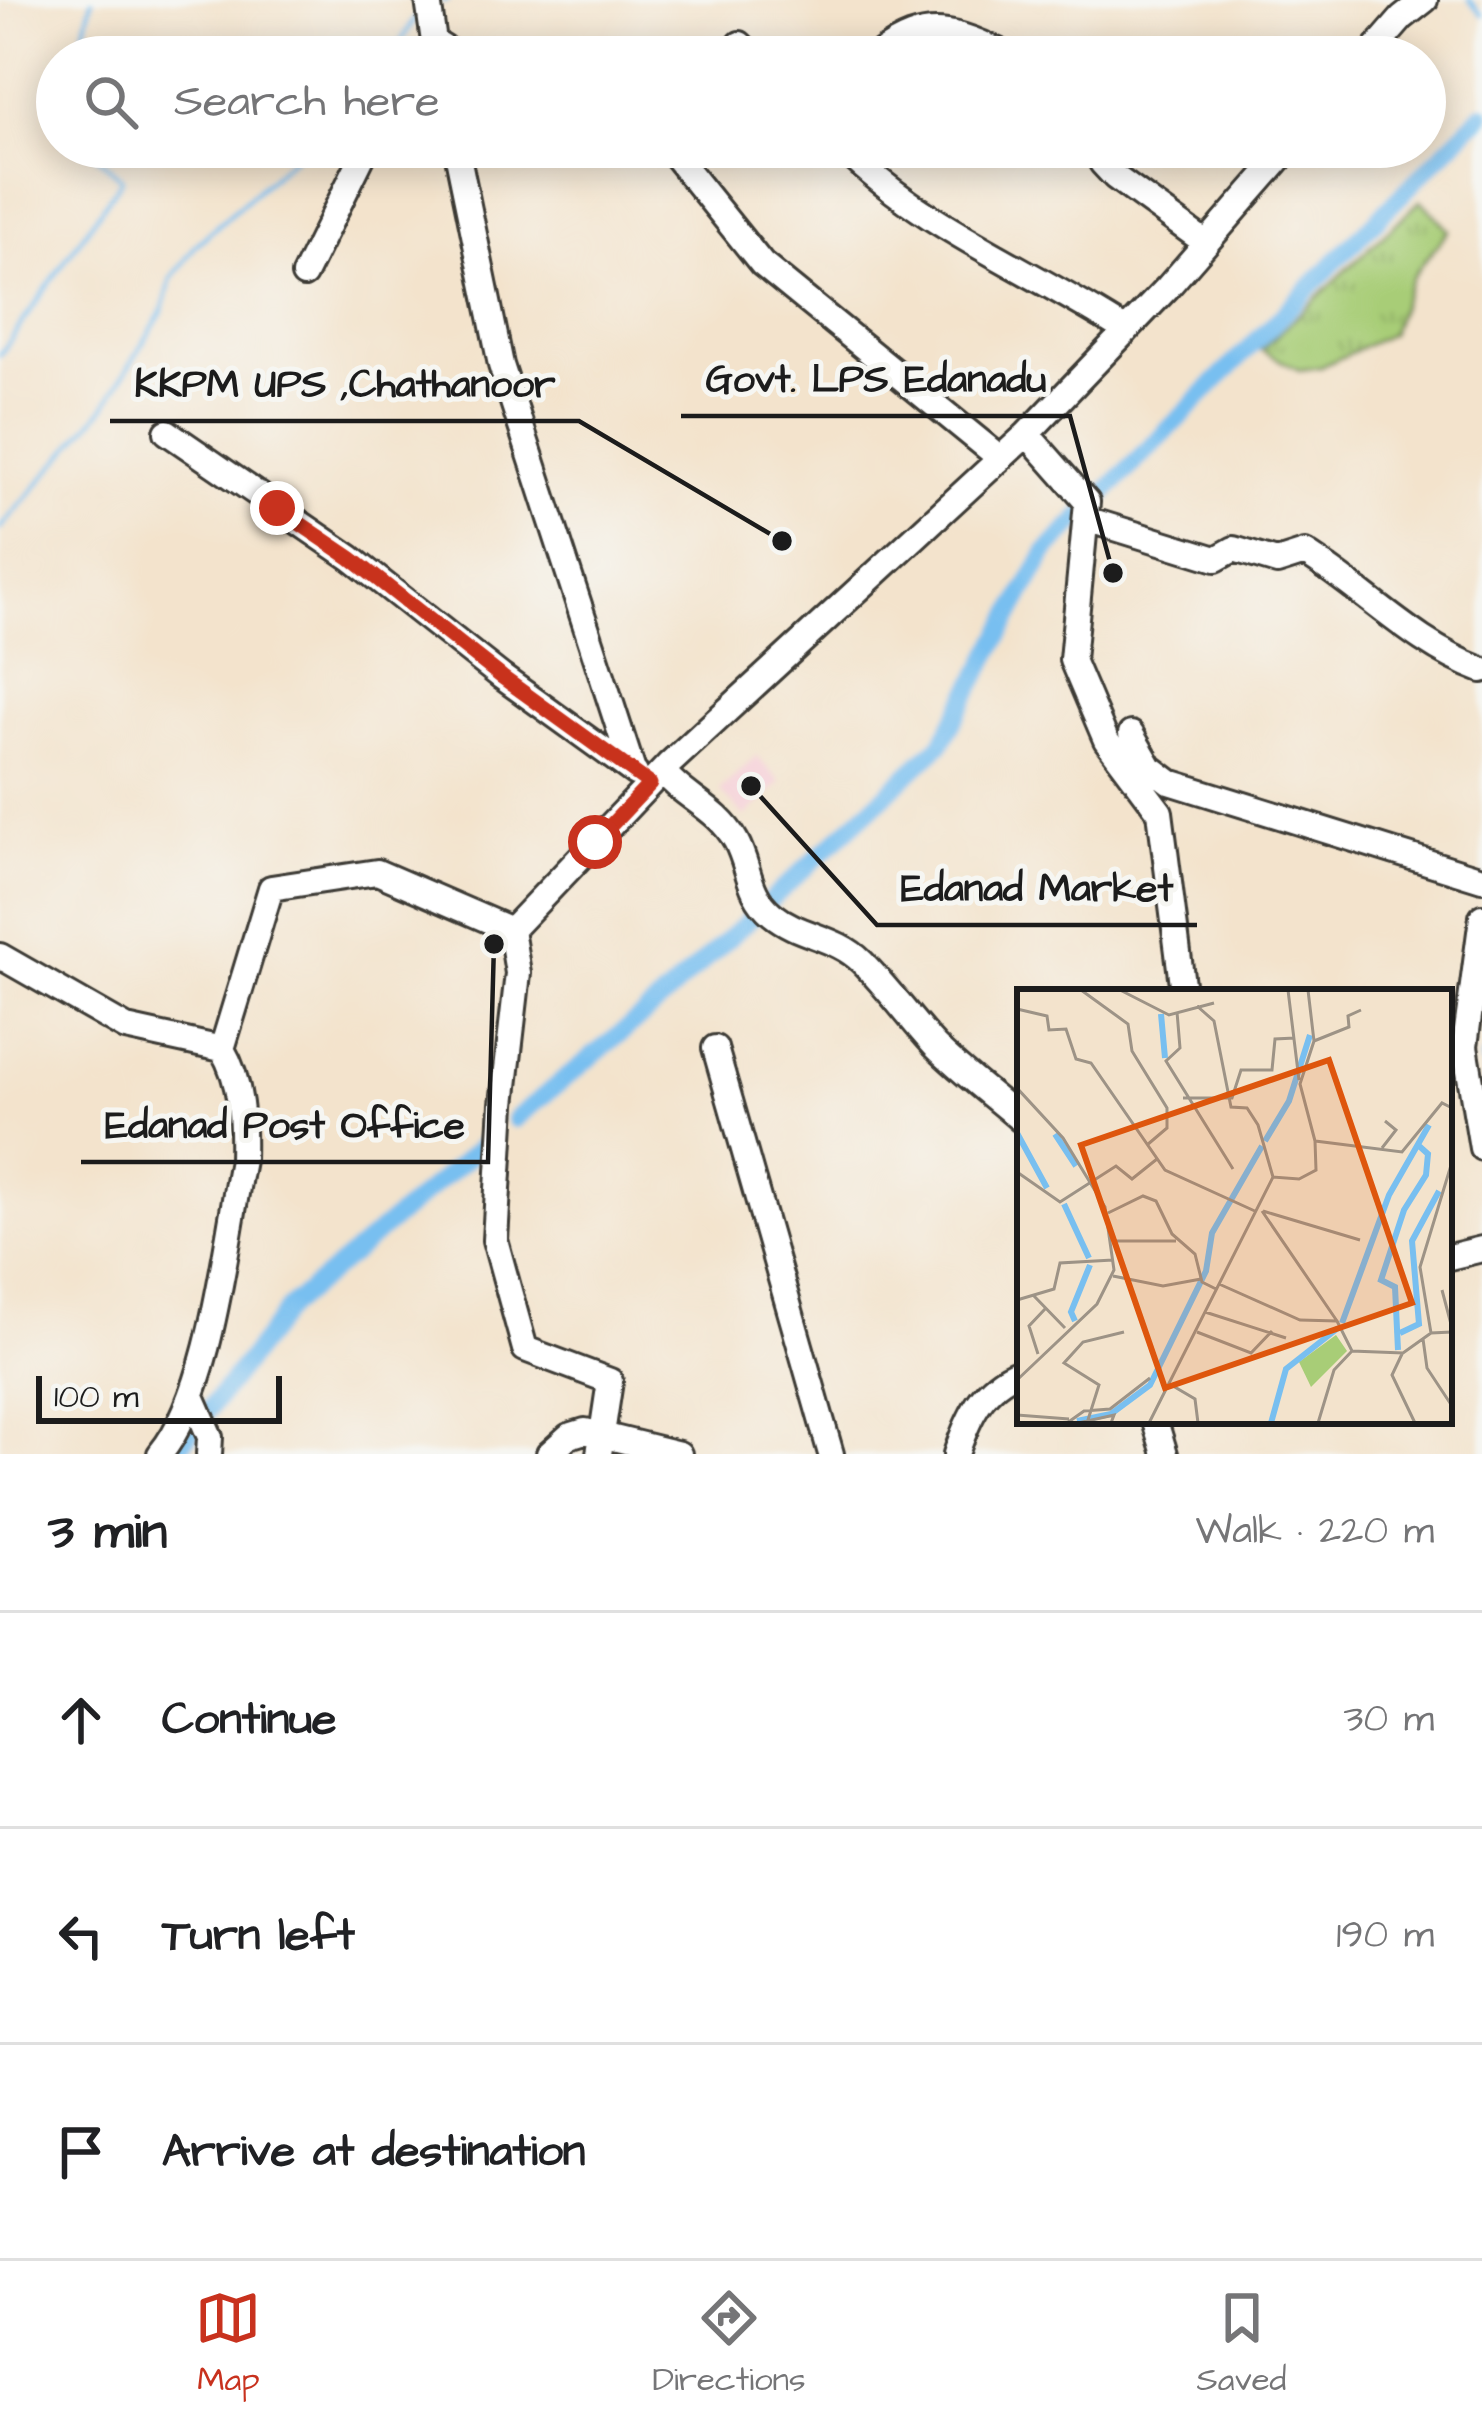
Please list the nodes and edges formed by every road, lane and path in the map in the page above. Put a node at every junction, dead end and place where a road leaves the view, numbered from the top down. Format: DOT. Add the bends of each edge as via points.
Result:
graph roads {
  1 [pos="1425,0"];
  2 [pos="913,36"];
  3 [pos="964,36"];
  4 [pos="1386,36"];
  5 [pos="357,168"];
  6 [pos="460,168"];
  7 [pos="685,168"];
  8 [pos="863,168"];
  9 [pos="1106,168"];
  10 [pos="1272,168"];
  11 [pos="1206,243"];
  12 [pos="304,274"];
  13 [pos="1126,331"];
  14 [pos="167,432"];
  15 [pos="1027,434"];
  16 [pos="1000,458"];
  17 [pos="1085,519"];
  18 [pos="1482,670"];
  19 [pos="1131,734"];
  20 [pos="649,775"];
  21 [pos="1482,879"];
  22 [pos="1482,917"];
  23 [pos="512,930"];
  24 [pos="0,956"];
  25 [pos="1183,989"];
  26 [pos="1457,1046"];
  27 [pos="715,1048"];
  28 [pos="221,1049"];
  29 [pos="1017,1115"];
  30 [pos="1482,1148"];
  31 [pos="1482,1249"];
  32 [pos="1452,1255"];
  33 [pos="1017,1373"];
  34 [pos="199,1410"];
  35 [pos="1156,1424"];
  36 [pos="601,1443"];
  37 [pos="160,1454"];
  38 [pos="209,1454"];
  39 [pos="549,1454"];
  40 [pos="679,1454"];
  41 [pos="831,1454"];
  42 [pos="956,1454"];
  43 [pos="1165,1454"];
  1 -- 4 [label="street"];
  2 -- 3 [label="street"];
  5 -- 12 [label="street"];
  6 -- 20 [label="street" via="502,365"];
  7 -- 16 [label="street" via="762,264"];
  8 -- 13 [label="street" via="953,234"];
  9 -- 11 [label="street"];
  10 -- 11 [label="street"];
  11 -- 13 [label="street"];
  13 -- 15 [label="street"];
  14 -- 20 [label="street"];
  15 -- 16 [label="street"];
  15 -- 17 [label="street" via="1087,502"];
  16 -- 20 [label="street"];
  17 -- 18 [label="street" via="1216,559 1234,549 1277,562 1305,553 1409,634"];
  17 -- 25 [label="street" via="1072,660 1106,740 1160,812"];
  19 -- 21 [label="street" via="1150,767 1170,782"];
  20 -- 23 [label="street"];
  20 -- 29 [label="street" via="718,817 767,909 840,943 938,1048"];
  22 -- 26 [label="street"];
  23 -- 28 [label="street" via="376,872 271,888"];
  23 -- 36 [label="street" via="518,973 495,1240 525,1349 610,1381"];
  24 -- 28 [label="street" via="126,1028"];
  26 -- 30 [label="street"];
  27 -- 41 [label="street"];
  28 -- 34 [label="street" via="238,1089 242,1160"];
  31 -- 32 [label="street"];
  33 -- 42 [label="street" via="988,1389"];
  34 -- 37 [label="street"];
  34 -- 38 [label="street"];
  35 -- 43 [label="street"];
  36 -- 39 [label="street" via="585,1431"];
  36 -- 40 [label="street"];
}
